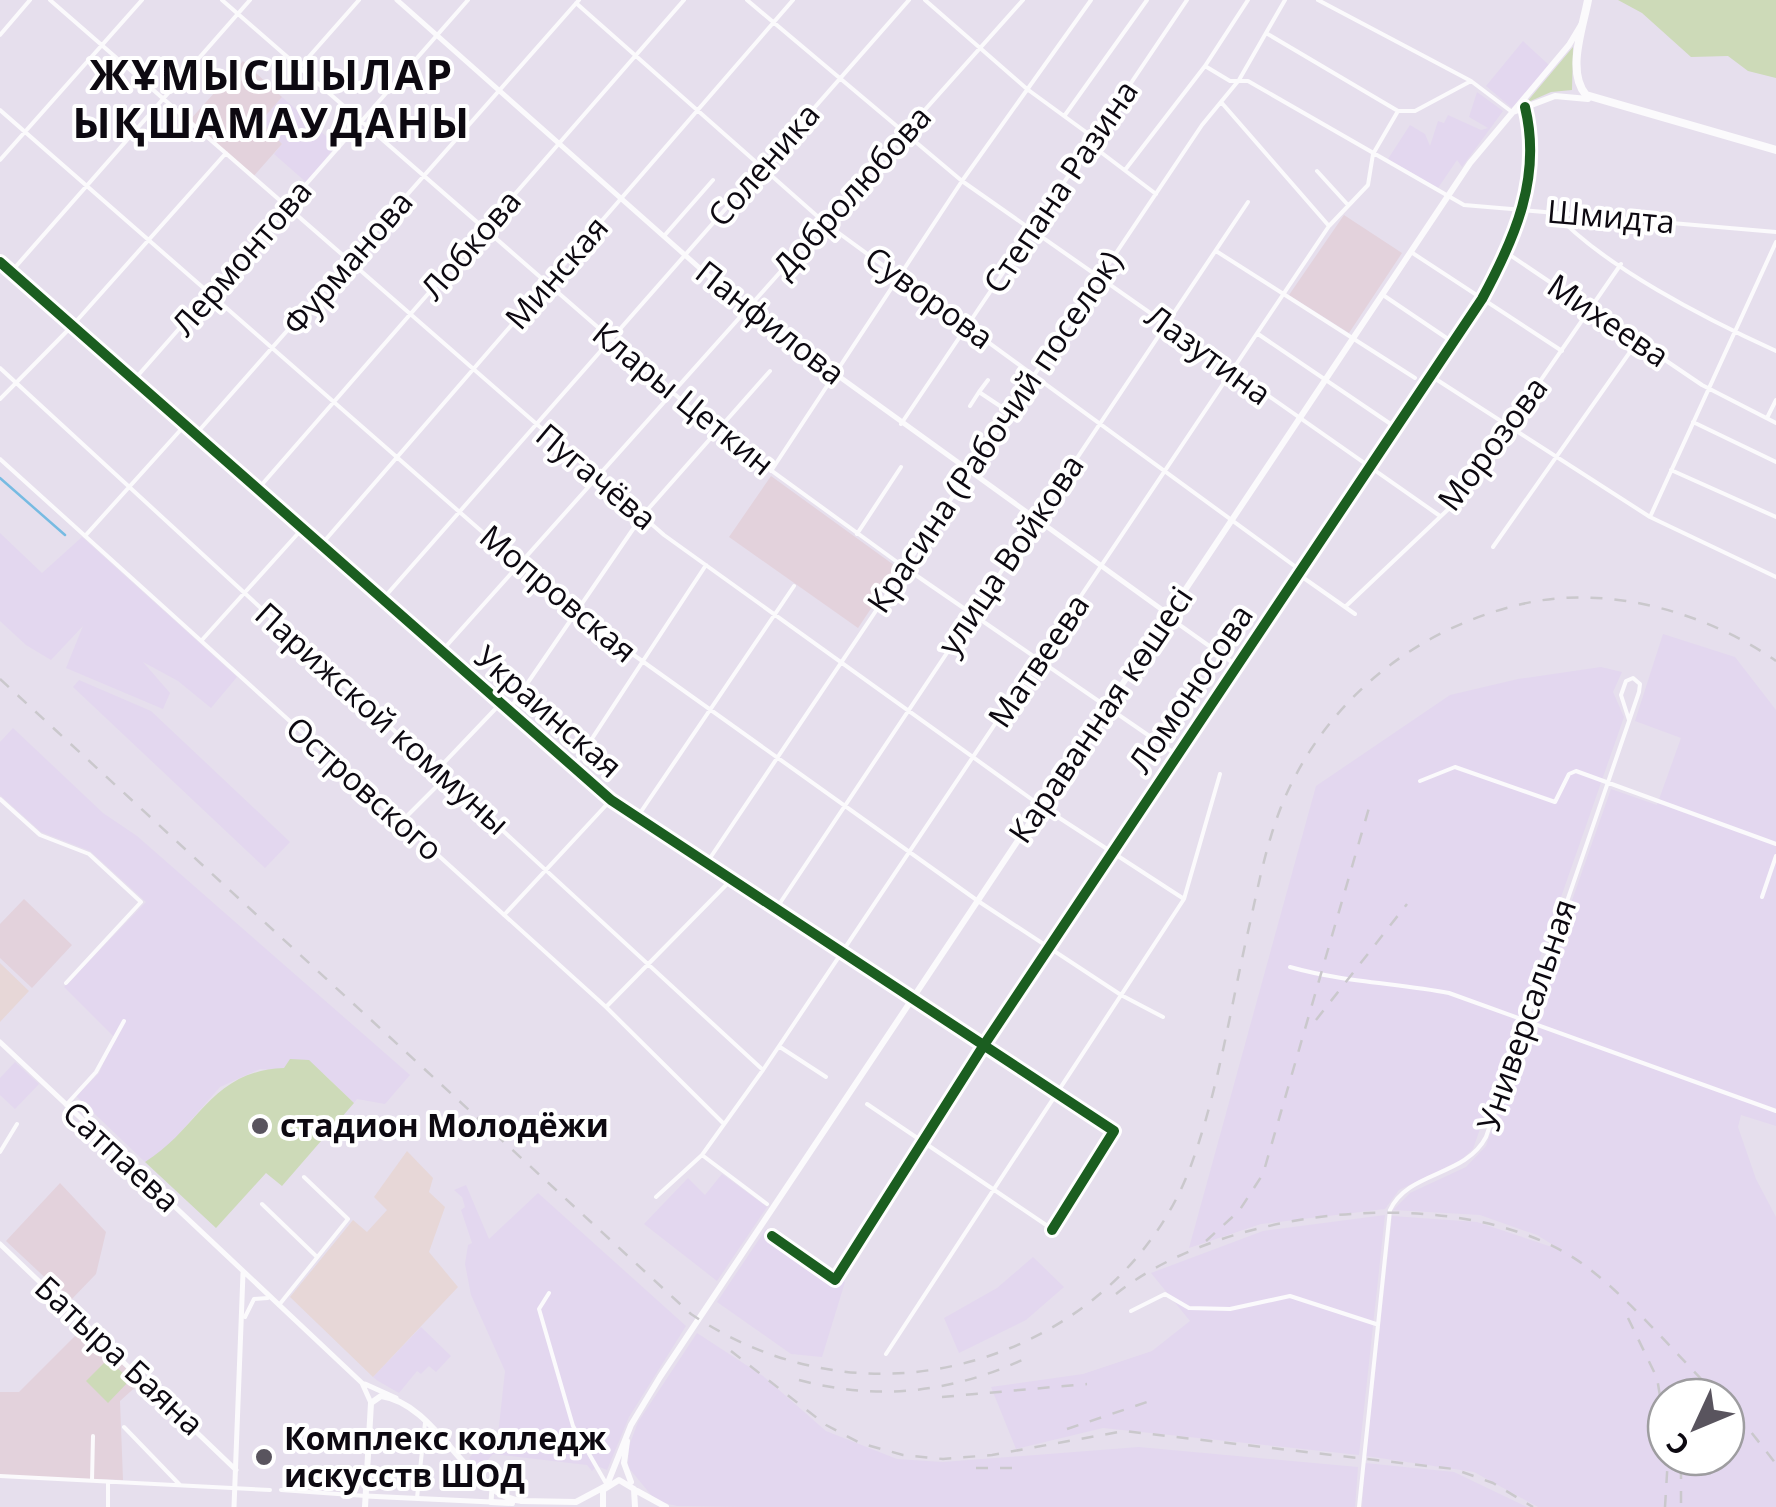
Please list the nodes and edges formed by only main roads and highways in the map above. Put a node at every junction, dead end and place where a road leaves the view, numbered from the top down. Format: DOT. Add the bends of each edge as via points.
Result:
graph roads {
  1 [pos="1588,0"];
  2 [pos="1585,15"];
  3 [pos="1594,100"];
  4 [pos="1512,112"];
  5 [pos="1776,150"];
  6 [pos="631,1425"];
  7 [pos="606,1486"];
  8 [pos="634,1488"];
  9 [pos="522,1500"];
  10 [pos="491,1504"];
  11 [pos="365,1507"];
  12 [pos="580,1507"];
  13 [pos="603,1507"];
  14 [pos="635,1507"];
  15 [pos="666,1507"];
  1 -- 2 [label="highway"];
  2 -- 3 [label="highway" via="1577,76"];
  2 -- 4 [label="main road, Караванная көшесі" via="1569,45"];
  3 -- 4 [label="main road" via="1562,95"];
  3 -- 5 [label="highway"];
  4 -- 6 [label="main road, Караванная көшесі" via="1352,338"];
  6 -- 7 [label="main road, Караванная көшесі"];
  6 -- 8 [label="main road, Караванная көшесі" via="624,1460"];
  7 -- 8 [label="main road" via="620,1480"];
  7 -- 9 [label="main road" via="576,1502"];
  7 -- 13 [label="main road, Караванная көшесі"];
  8 -- 14 [label="main road, Караванная көшесі"];
  8 -- 15 [label="main road"];
  9 -- 10 [label="main road"];
  9 -- 11 [label="main road" via="492,1489 425,1422 397,1399 381,1396 371,1403"];
  10 -- 12 [label="main road"];
}
